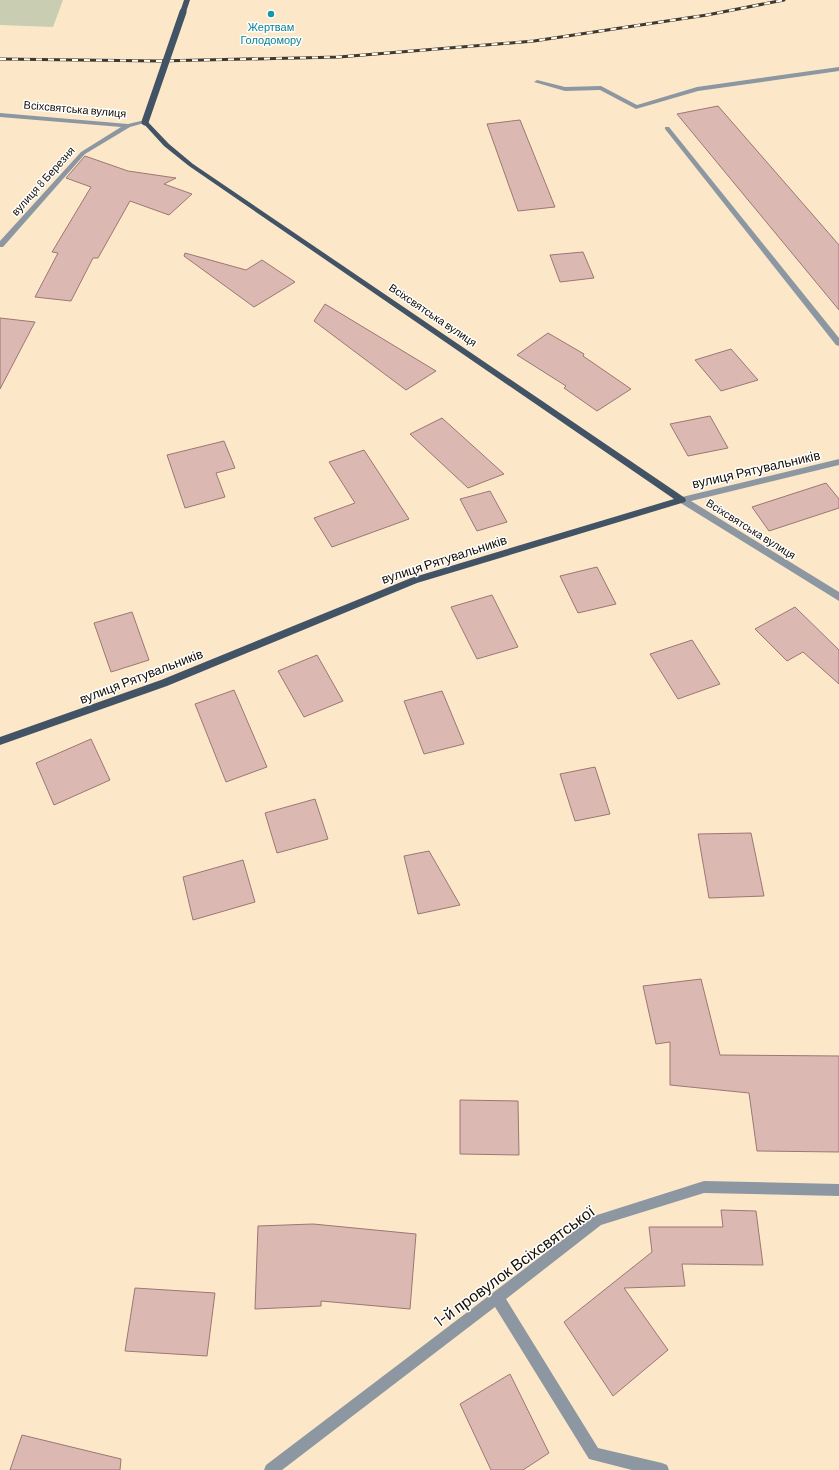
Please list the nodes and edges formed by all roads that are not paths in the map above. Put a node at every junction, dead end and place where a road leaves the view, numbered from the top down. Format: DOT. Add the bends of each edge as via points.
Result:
graph roads {
  1 [pos="187,0"];
  2 [pos="839,69"];
  3 [pos="537,82"];
  4 [pos="0,115"];
  5 [pos="145,122"];
  6 [pos="128,126"];
  7 [pos="667,128"];
  8 [pos="0,245"];
  9 [pos="839,343"];
  10 [pos="839,462"];
  11 [pos="682,500"];
  12 [pos="839,597"];
  13 [pos="0,741"];
  14 [pos="839,1190"];
  15 [pos="497,1297"];
  16 [pos="272,1470"];
  17 [pos="662,1470"];
  1 -- 5 [label="main road, bridge"];
  2 -- 3 [label="street" via="697,89 636,107 601,88 564,89"];
  4 -- 6 [label="street, Всіхсвятська вулиця"];
  5 -- 6 [label="street, Всіхсвятська вулиця"];
  5 -- 11 [label="main road, Всіхсвятська вулиця" via="158,138 191,165"];
  6 -- 8 [label="street, вулиця 8 Березня" via="83,153"];
  7 -- 9 [label="street"];
  10 -- 11 [label="street, вулиця Рятувальників"];
  11 -- 12 [label="street, Всіхсвятська вулиця"];
  11 -- 13 [label="main road, вулиця Рятувальників" via="414,580 164,683"];
  14 -- 15 [label="street, 1-й провулок Всіхсвятської" via="704,1187 598,1220"];
  15 -- 16 [label="street, 1-й провулок Всіхсвятської"];
  15 -- 17 [label="street" via="594,1454"];
}
